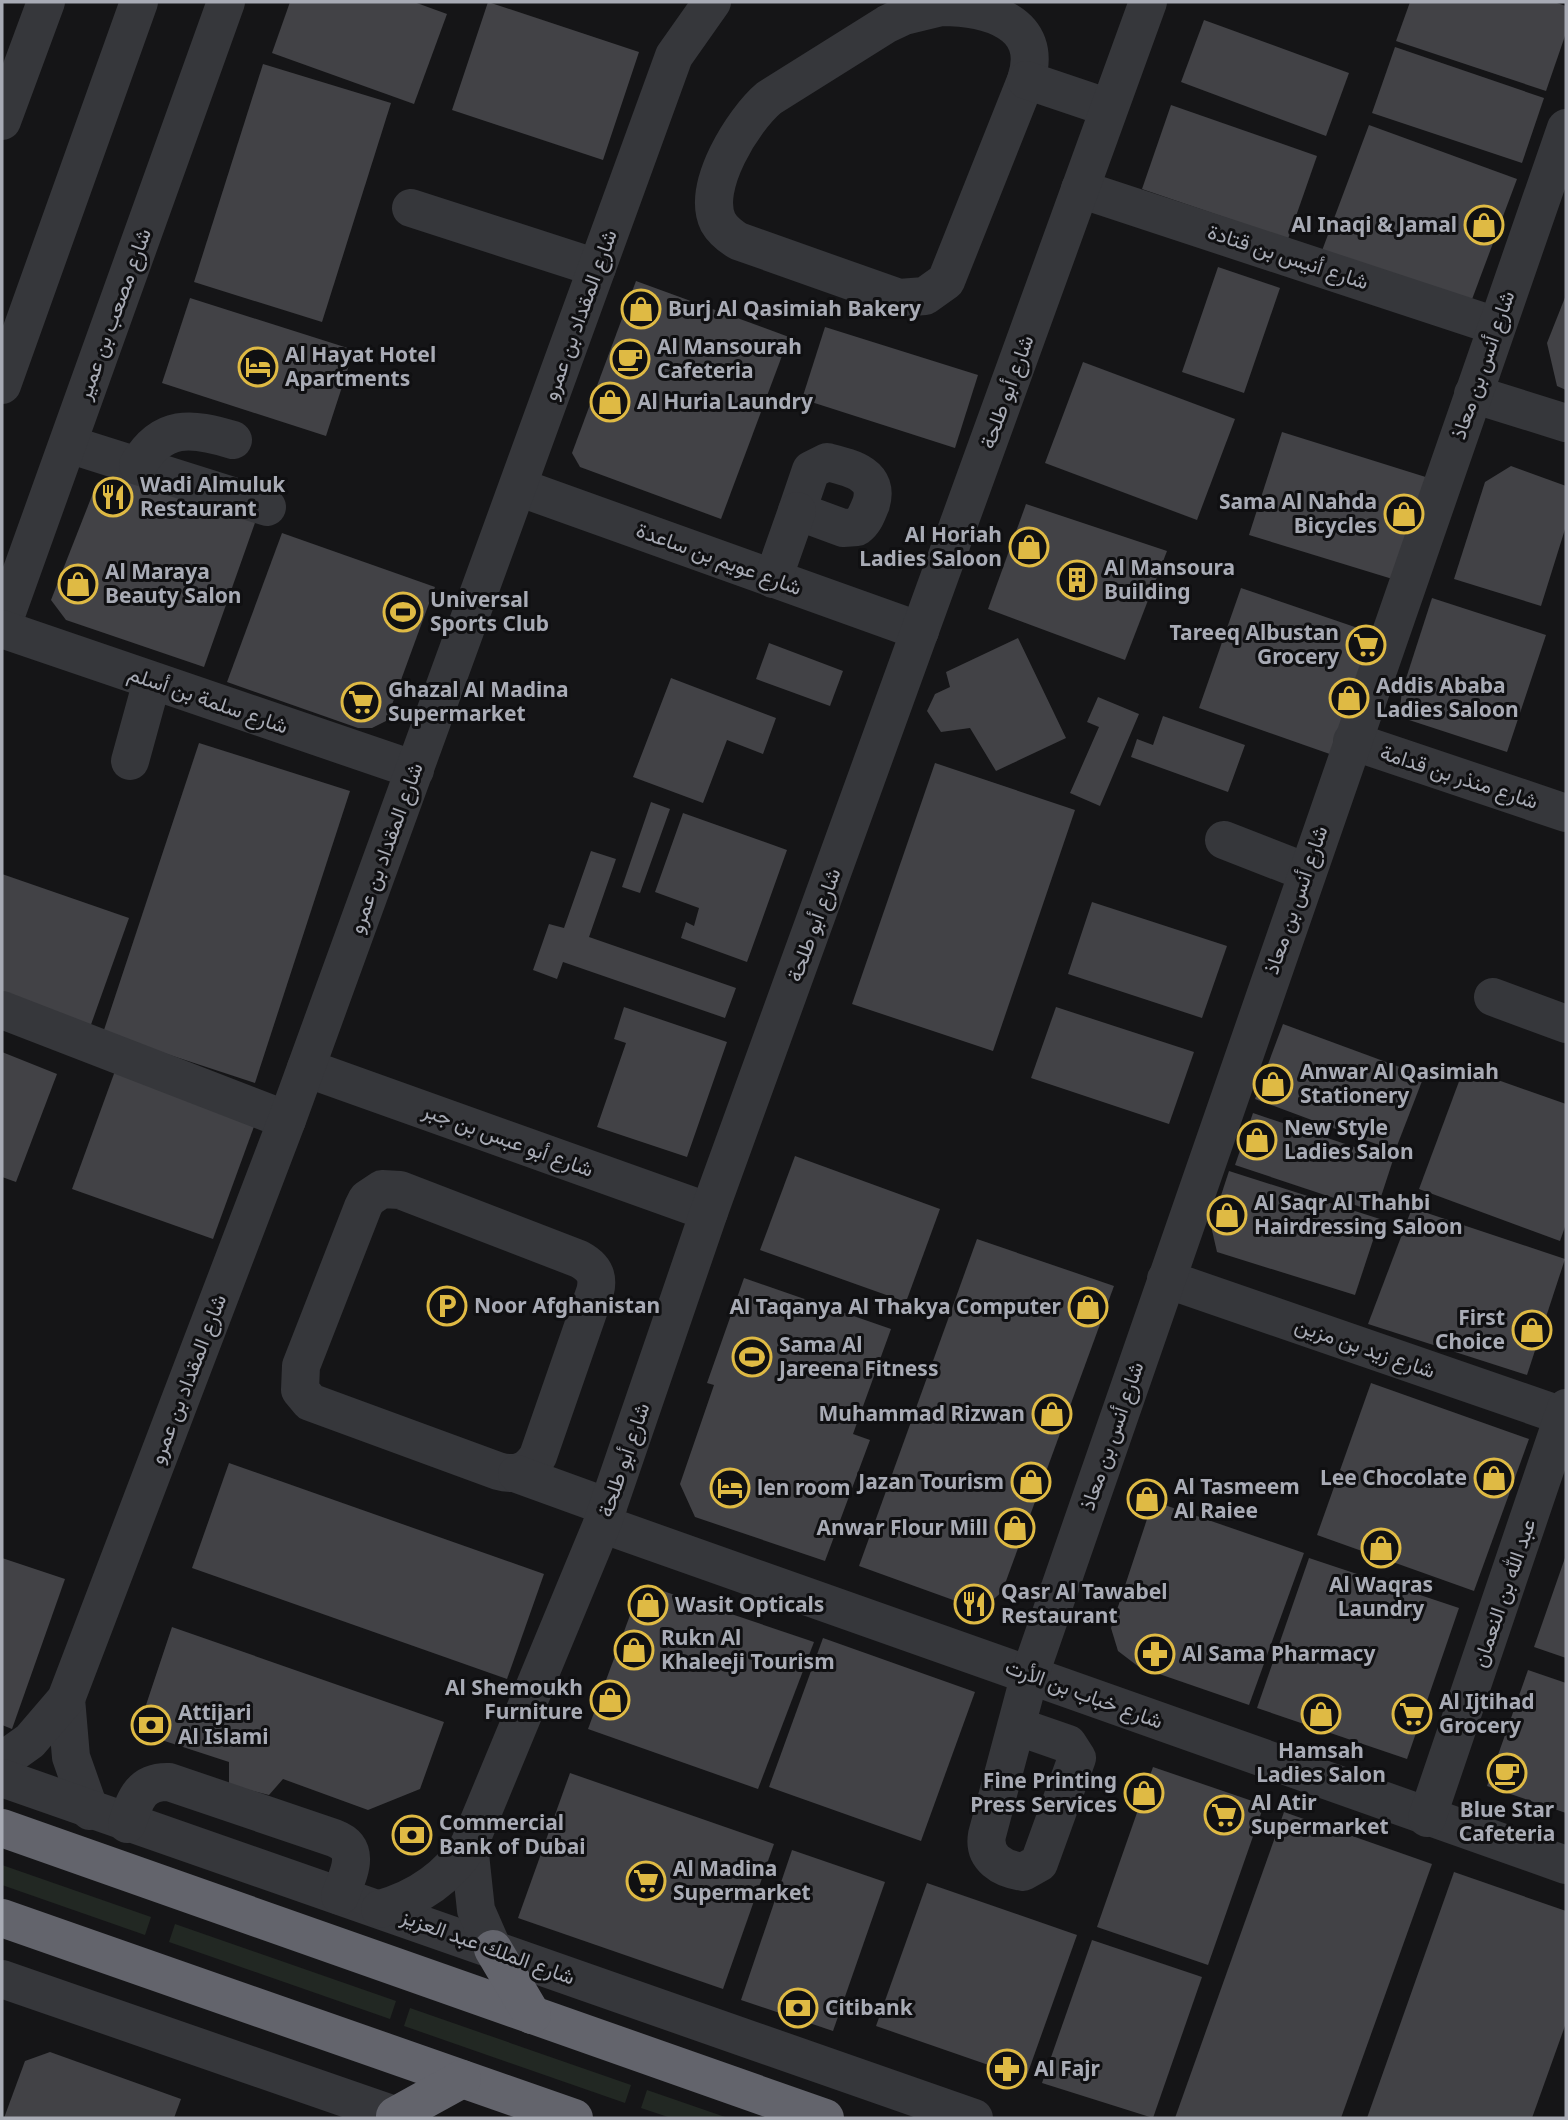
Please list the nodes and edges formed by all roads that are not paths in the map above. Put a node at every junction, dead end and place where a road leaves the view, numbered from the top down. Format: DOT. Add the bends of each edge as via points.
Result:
graph roads {
  1 [pos="46,2"];
  2 [pos="139,2"];
  3 [pos="226,2"];
  4 [pos="712,2"];
  5 [pos="1148,2"];
  6 [pos="1026,80"];
  7 [pos="1110,108"];
  8 [pos="2,121"];
  9 [pos="1566,128"];
  10 [pos="1080,188"];
  11 [pos="411,208"];
  12 [pos="597,268"];
  13 [pos="1496,326"];
  14 [pos="2,385"];
  15 [pos="1474,394"];
  16 [pos="1566,423"];
  17 [pos="233,440"];
  18 [pos="68,444"];
  19 [pos="138,466"];
  20 [pos="518,487"];
  21 [pos="267,507"];
  22 [pos="797,511"];
  23 [pos="774,579"];
  24 [pos="2,628"];
  25 [pos="920,631"];
  26 [pos="152,681"];
  27 [pos="1352,741"];
  28 [pos="130,761"];
  29 [pos="415,770"];
  30 [pos="1566,813"];
  31 [pos="1224,840"];
  32 [pos="1306,872"];
  33 [pos="1493,997"];
  34 [pos="2,1010"];
  35 [pos="1566,1024"];
  36 [pos="306,1068"];
  37 [pos="287,1120"];
  38 [pos="709,1212"];
  39 [pos="1166,1279"];
  40 [pos="1565,1412"];
  41 [pos="517,1474"];
  42 [pos="605,1515"];
  43 [pos="1030,1674"];
  44 [pos="66,1699"];
  45 [pos="1016,1726"];
  46 [pos="2,1761"];
  47 [pos="2,1778"];
  48 [pos="90,1811"];
  49 [pos="1427,1818"];
  50 [pos="127,1824"];
  51 [pos="2,1828"];
  52 [pos="469,1845"];
  53 [pos="1566,1866"];
  54 [pos="341,1896"];
  55 [pos="380,1909"];
  56 [pos="2,1918"];
  57 [pos="493,1949"];
  58 [pos="12,1992"];
  59 [pos="532,2015"];
  60 [pos="462,2079"];
  61 [pos="399,2117"];
  62 [pos="574,2118"];
  63 [pos="825,2118"];
  64 [pos="974,2118"];
  1 -- 8 [label="street"];
  2 -- 14 [label="street"];
  3 -- 18 [label="street, شارع مصعب بن عمير"];
  4 -- 12 [label="street, شارع المقداد بن عمرو" via="674,56"];
  5 -- 7 [label="street, شارع أبو طلحة"];
  6 -- 6 [label="street" via="1030,67 1027,43 1002,18 960,7 904,16 755,110 727,158 715,195 718,222 738,241 899,299 925,296 946,281 952,270"];
  6 -- 7 [label="street"];
  7 -- 10 [label="street, شارع أبو طلحة"];
  9 -- 13 [label="street, شارع أنس بن معاذ"];
  10 -- 13 [label="street, شارع أنيس بن قتادة"];
  10 -- 25 [label="street, شارع أبو طلحة"];
  11 -- 12 [label="street"];
  12 -- 20 [label="street, شارع المقداد بن عمرو"];
  13 -- 15 [label="street, شارع أنس بن معاذ"];
  15 -- 16 [label="street"];
  15 -- 27 [label="street, شارع أنس بن معاذ"];
  17 -- 19 [label="street" via="195,431 177,432 154,444"];
  18 -- 19 [label="street"];
  18 -- 24 [label="street, شارع مصعب بن عمير"];
  19 -- 21 [label="street"];
  20 -- 23 [label="street, شارع عويم بن ساعدة"];
  20 -- 29 [label="street, شارع المقداد بن عمرو"];
  22 -- 23 [label="street"];
  23 -- 25 [label="street, شارع عويم بن ساعدة"];
  24 -- 26 [label="street, شارع سلمة بن أسلم"];
  25 -- 38 [label="street, شارع أبو طلحة"];
  26 -- 28 [label="street"];
  26 -- 29 [label="street, شارع سلمة بن أسلم"];
  27 -- 30 [label="street, شارع منذر بن قدامة"];
  27 -- 32 [label="street, شارع أنس بن معاذ"];
  29 -- 36 [label="street, شارع المقداد بن عمرو"];
  31 -- 32 [label="street"];
  32 -- 39 [label="street, شارع أنس بن معاذ"];
  33 -- 35 [label="street"];
  34 -- 37 [label="street"];
  36 -- 37 [label="street, شارع المقداد بن عمرو"];
  36 -- 38 [label="street, شارع أبو عبس بن جبر"];
  37 -- 44 [label="street, شارع المقداد بن عمرو"];
  38 -- 42 [label="street, شارع أبو طلحة"];
  39 -- 40 [label="street, شارع زيد بن مزين"];
  39 -- 43 [label="street, شارع أنس بن معاذ"];
  40 -- 49 [label="street, عبد الله بن النعمان"];
  41 -- 41 [label="street, شارع خباب بن الأرت" via="538,1456 595,1292 593,1269 579,1259 400,1190 382,1189 363,1207 301,1366 300,1390 310,1402"];
  41 -- 42 [label="street, شارع خباب بن الأرت"];
  42 -- 43 [label="street, شارع خباب بن الأرت"];
  42 -- 52 [label="street, شارع أبو طلحة"];
  43 -- 45 [label="street, شارع أنس بن معاذ"];
  43 -- 49 [label="street, شارع خباب بن الأرت"];
  44 -- 46 [label="street, شارع المقداد بن عمرو" via="30,1741"];
  44 -- 48 [label="street, شارع المقداد بن عمرو" via="71,1757"];
  47 -- 48 [label="street, شارع الملك عبد العزيز"];
  48 -- 50 [label="street, شارع الملك عبد العزيز"];
  49 -- 53 [label="street, شارع خباب بن الأرت"];
  50 -- 54 [label="street, شارع الملك عبد العزيز"];
  50 -- 54 [label="street" via="140,1791 169,1782 342,1841 352,1854 352,1863"];
  51 -- 59 [label="highway"];
  52 -- 55 [label="street, شارع أبو طلحة" via="432,1886"];
  52 -- 57 [label="street, شارع أبو طلحة" via="477,1910"];
  54 -- 55 [label="street, شارع الملك عبد العزيز"];
  55 -- 57 [label="street, شارع الملك عبد العزيز"];
  56 -- 60 [label="highway"];
  57 -- 59 [label="highway"];
  57 -- 64 [label="street, شارع الملك عبد العزيز"];
  58 -- 61 [label="street"];
  59 -- 63 [label="highway"];
  60 -- 61 [label="highway"];
  60 -- 62 [label="highway"];
}
